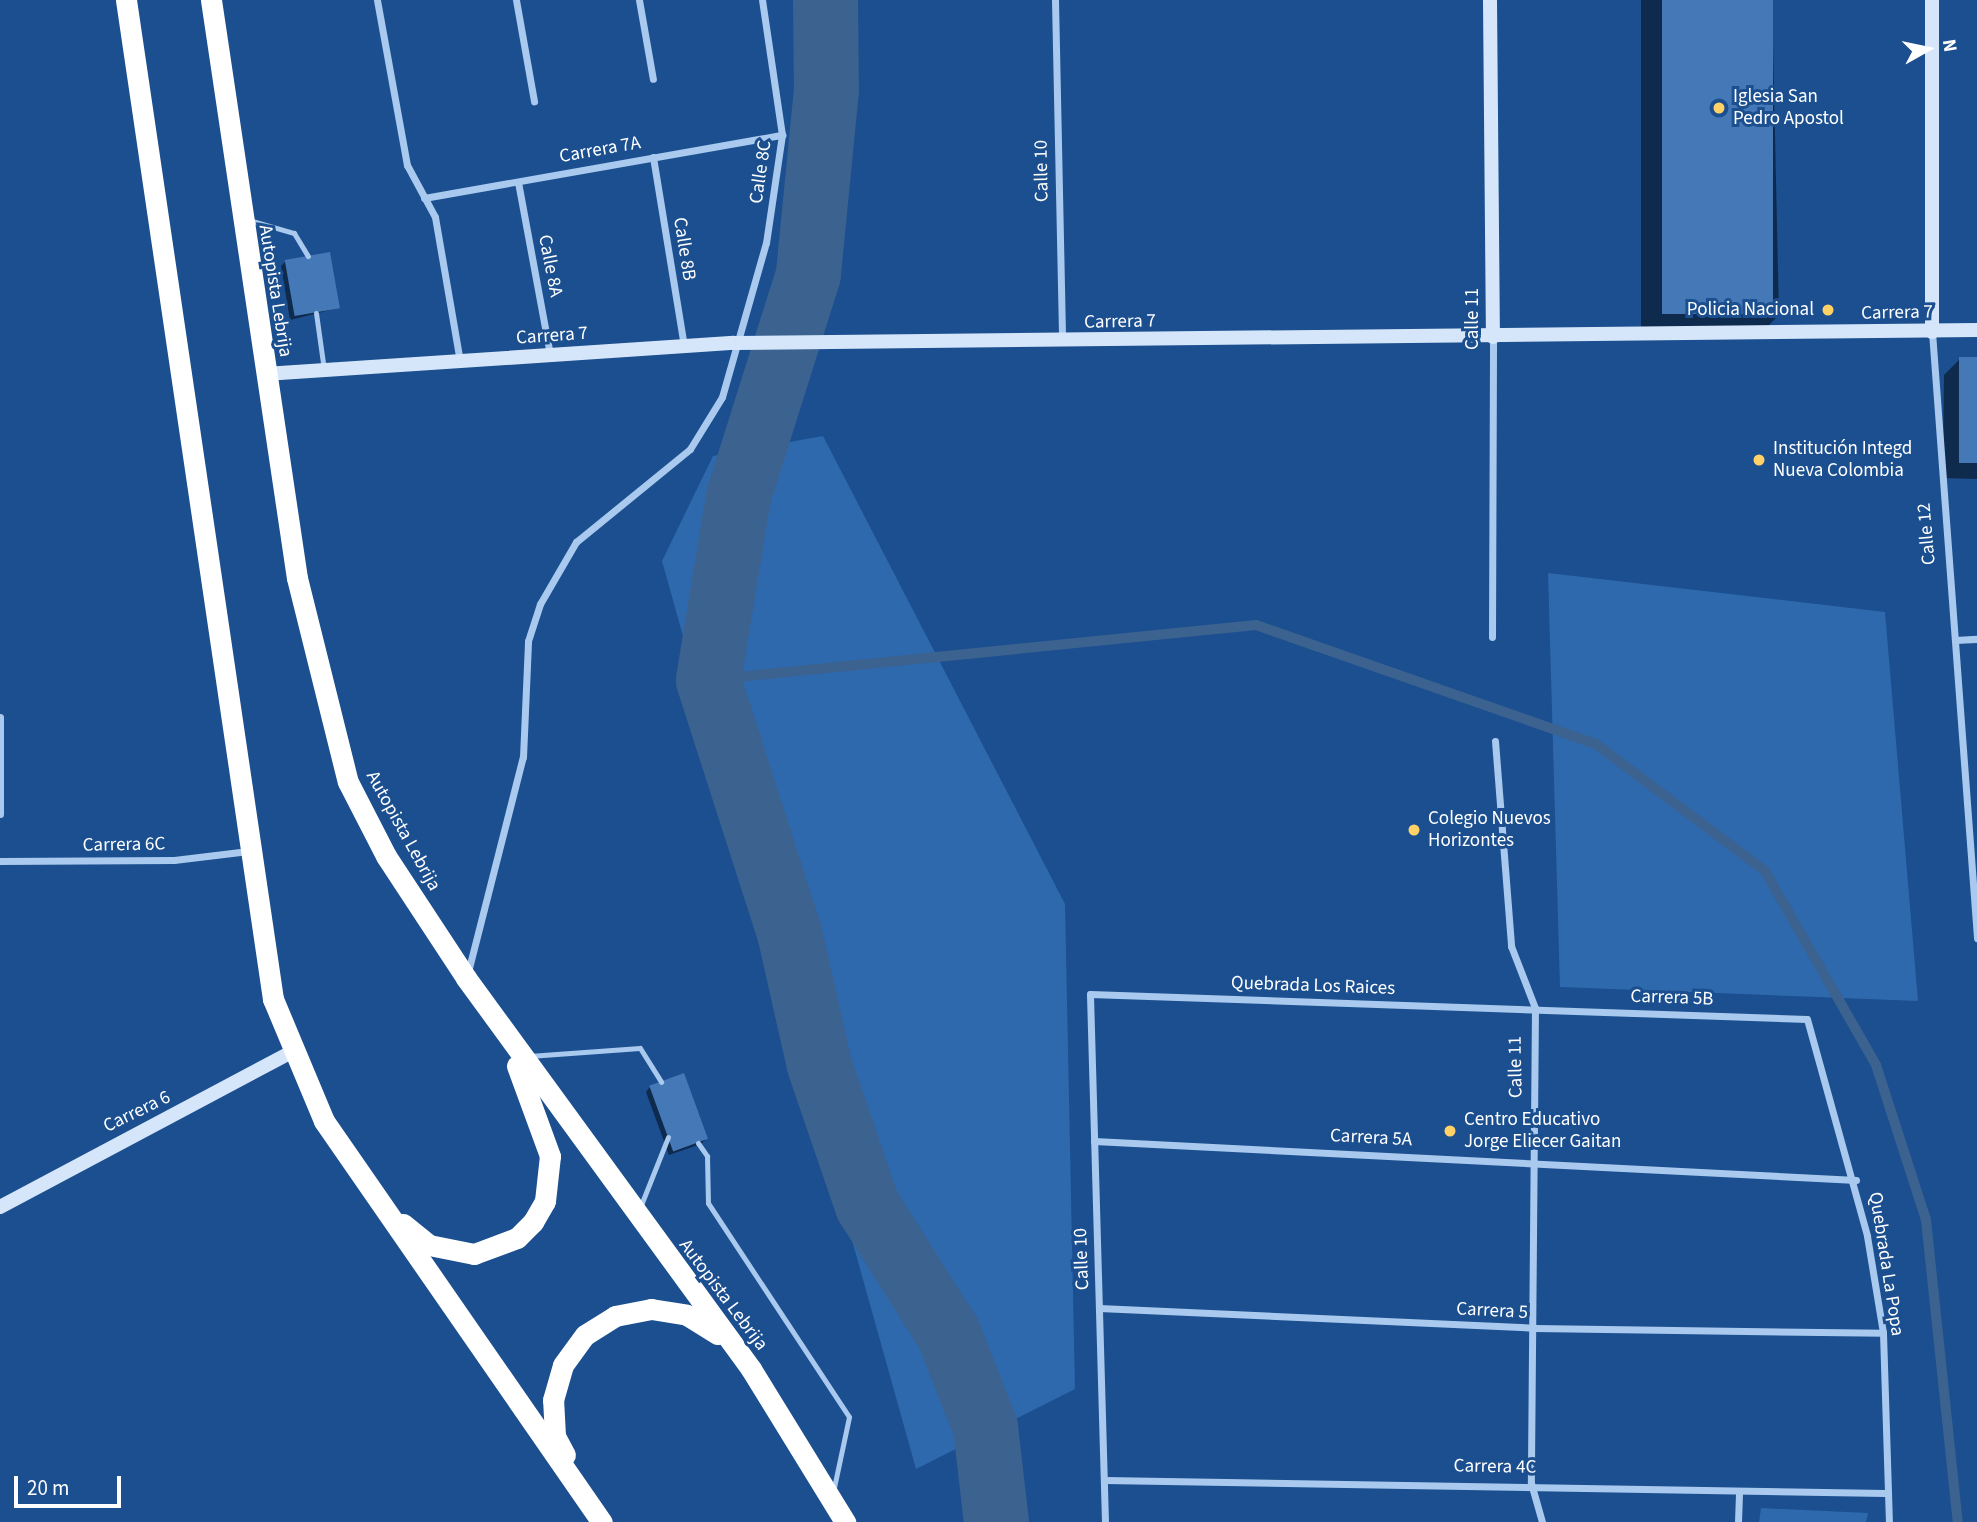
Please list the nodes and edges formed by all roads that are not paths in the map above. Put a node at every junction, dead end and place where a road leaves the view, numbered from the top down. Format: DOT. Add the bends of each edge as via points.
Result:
graph roads {
  1 [pos="126,0"];
  2 [pos="211,0"];
  3 [pos="377,0"];
  4 [pos="516,0"];
  5 [pos="639,0"];
  6 [pos="762,0"];
  7 [pos="1055,0"];
  8 [pos="1490,0"];
  9 [pos="1932,0"];
  10 [pos="653,79"];
  11 [pos="534,101"];
  12 [pos="782,135"];
  13 [pos="653,157"];
  14 [pos="518,182"];
  15 [pos="425,198"];
  16 [pos="241,218"];
  17 [pos="307,256"];
  18 [pos="316,313"];
  19 [pos="1977,330"];
  20 [pos="1932,332"];
  21 [pos="1493,337"];
  22 [pos="1062,342"];
  23 [pos="734,343"];
  24 [pos="684,346"];
  25 [pos="550,355"];
  26 [pos="460,361"];
  27 [pos="324,370"];
  28 [pos="265,373"];
  29 [pos="1492,637"];
  30 [pos="1977,639"];
  31 [pos="1955,640"];
  32 [pos="0,717"];
  33 [pos="1495,741"];
  34 [pos="0,814"];
  35 [pos="249,851"];
  36 [pos="0,861"];
  37 [pos="1977,938"];
  38 [pos="466,978"];
  39 [pos="1090,995"];
  40 [pos="1535,1008"];
  41 [pos="1807,1019"];
  42 [pos="503,1032"];
  43 [pos="291,1052"];
  44 [pos="522,1057"];
  45 [pos="661,1082"];
  46 [pos="668,1137"];
  47 [pos="1094,1141"];
  48 [pos="698,1143"];
  49 [pos="1536,1161"];
  50 [pos="1856,1180"];
  51 [pos="370,1190"];
  52 [pos="0,1207"];
  53 [pos="636,1218"];
  54 [pos="1099,1308"];
  55 [pos="1534,1328"];
  56 [pos="1883,1333"];
  57 [pos="751,1369"];
  58 [pos="1104,1480"];
  59 [pos="1531,1483"];
  60 [pos="1739,1491"];
  61 [pos="1885,1493"];
  62 [pos="832,1499"];
  63 [pos="601,1520"];
  64 [pos="845,1522"];
  65 [pos="1105,1522"];
  66 [pos="1542,1522"];
  67 [pos="1738,1522"];
  68 [pos="1889,1522"];
  1 -- 35 [label="highway"];
  2 -- 16 [label="highway, Autopista Lebrija"];
  3 -- 15 [label="street" via="407,165"];
  4 -- 11 [label="street"];
  5 -- 10 [label="street"];
  6 -- 12 [label="street, Calle 8C"];
  7 -- 22 [label="street, Calle 10"];
  8 -- 21 [label="street, Calle 11"];
  9 -- 20 [label="street, Calle 12"];
  12 -- 13 [label="street, Carrera 7A"];
  12 -- 23 [label="street, Calle 8C" via="766,243"];
  13 -- 14 [label="street, Carrera 7A"];
  13 -- 24 [label="street, Calle 8B"];
  14 -- 15 [label="street, Carrera 7A"];
  14 -- 25 [label="street, Calle 8A"];
  15 -- 26 [label="street" via="435,217"];
  16 -- 17 [label="lane" via="294,233"];
  16 -- 28 [label="highway, Autopista Lebrija"];
  18 -- 27 [label="lane"];
  19 -- 20 [label="street, Carrera 7"];
  20 -- 21 [label="street, Carrera 7"];
  20 -- 31 [label="street, Calle 12"];
  21 -- 22 [label="street, Carrera 7"];
  21 -- 29 [label="street, Calle 11"];
  22 -- 23 [label="street, Carrera 7"];
  23 -- 24 [label="street, Carrera 7"];
  23 -- 38 [label="street, Calle 8C" via="722,397 690,449 576,542 540,604 528,641 523,757"];
  24 -- 25 [label="street, Carrera 7"];
  25 -- 26 [label="street, Carrera 7"];
  26 -- 27 [label="street, Carrera 7"];
  27 -- 28 [label="street, Carrera 7"];
  28 -- 38 [label="highway, Autopista Lebrija" via="297,578 348,782 386,856"];
  30 -- 31 [label="street"];
  31 -- 37 [label="street, Calle 12"];
  32 -- 34 [label="street"];
  33 -- 40 [label="street, Calle 11" via="1511,946"];
  35 -- 36 [label="street, Carrera 6C" via="174,860"];
  35 -- 43 [label="highway" via="273,999"];
  38 -- 42 [label="highway, Autopista Lebrija"];
  39 -- 40 [label="street, Quebrada Los Raices"];
  39 -- 47 [label="street, Calle 10"];
  40 -- 41 [label="street, Carrera 5B"];
  40 -- 49 [label="street, Calle 11"];
  41 -- 50 [label="street, Quebrada La Popa"];
  42 -- 44 [label="highway, Autopista Lebrija"];
  42 -- 51 [label="highway" via="550,1156 545,1201 533,1222 496,1249 450,1252 409,1231"];
  43 -- 51 [label="highway" via="324,1121"];
  43 -- 52 [label="street, Carrera 6"];
  44 -- 45 [label="lane" via="640,1048"];
  44 -- 53 [label="highway, Autopista Lebrija"];
  46 -- 53 [label="lane"];
  47 -- 49 [label="street, Carrera 5A"];
  47 -- 54 [label="street, Calle 10"];
  48 -- 62 [label="lane" via="707,1156 708,1203 849,1417"];
  49 -- 50 [label="street, Carrera 5A"];
  49 -- 55 [label="street, Calle 11"];
  50 -- 56 [label="street, Quebrada La Popa"];
  51 -- 63 [label="highway"];
  53 -- 57 [label="highway, Autopista Lebrija"];
  54 -- 55 [label="street, Carrera 5"];
  54 -- 58 [label="street, Calle 10"];
  55 -- 56 [label="street, Carrera 5"];
  55 -- 59 [label="street, Calle 11"];
  56 -- 61 [label="street, Quebrada La Popa"];
  57 -- 62 [label="highway, Autopista Lebrija"];
  57 -- 63 [label="highway" via="719,1334 687,1315 651,1309 615,1316 585,1335 563,1365 553,1400 554,1424"];
  58 -- 59 [label="street, Carrera 4C"];
  58 -- 65 [label="street, Calle 10"];
  59 -- 60 [label="street, Carrera 4C"];
  59 -- 66 [label="street, Calle 11"];
  60 -- 61 [label="street, Carrera 4C"];
  60 -- 67 [label="street"];
  61 -- 68 [label="street, Quebrada La Popa"];
  62 -- 64 [label="highway, Autopista Lebrija"];
}
